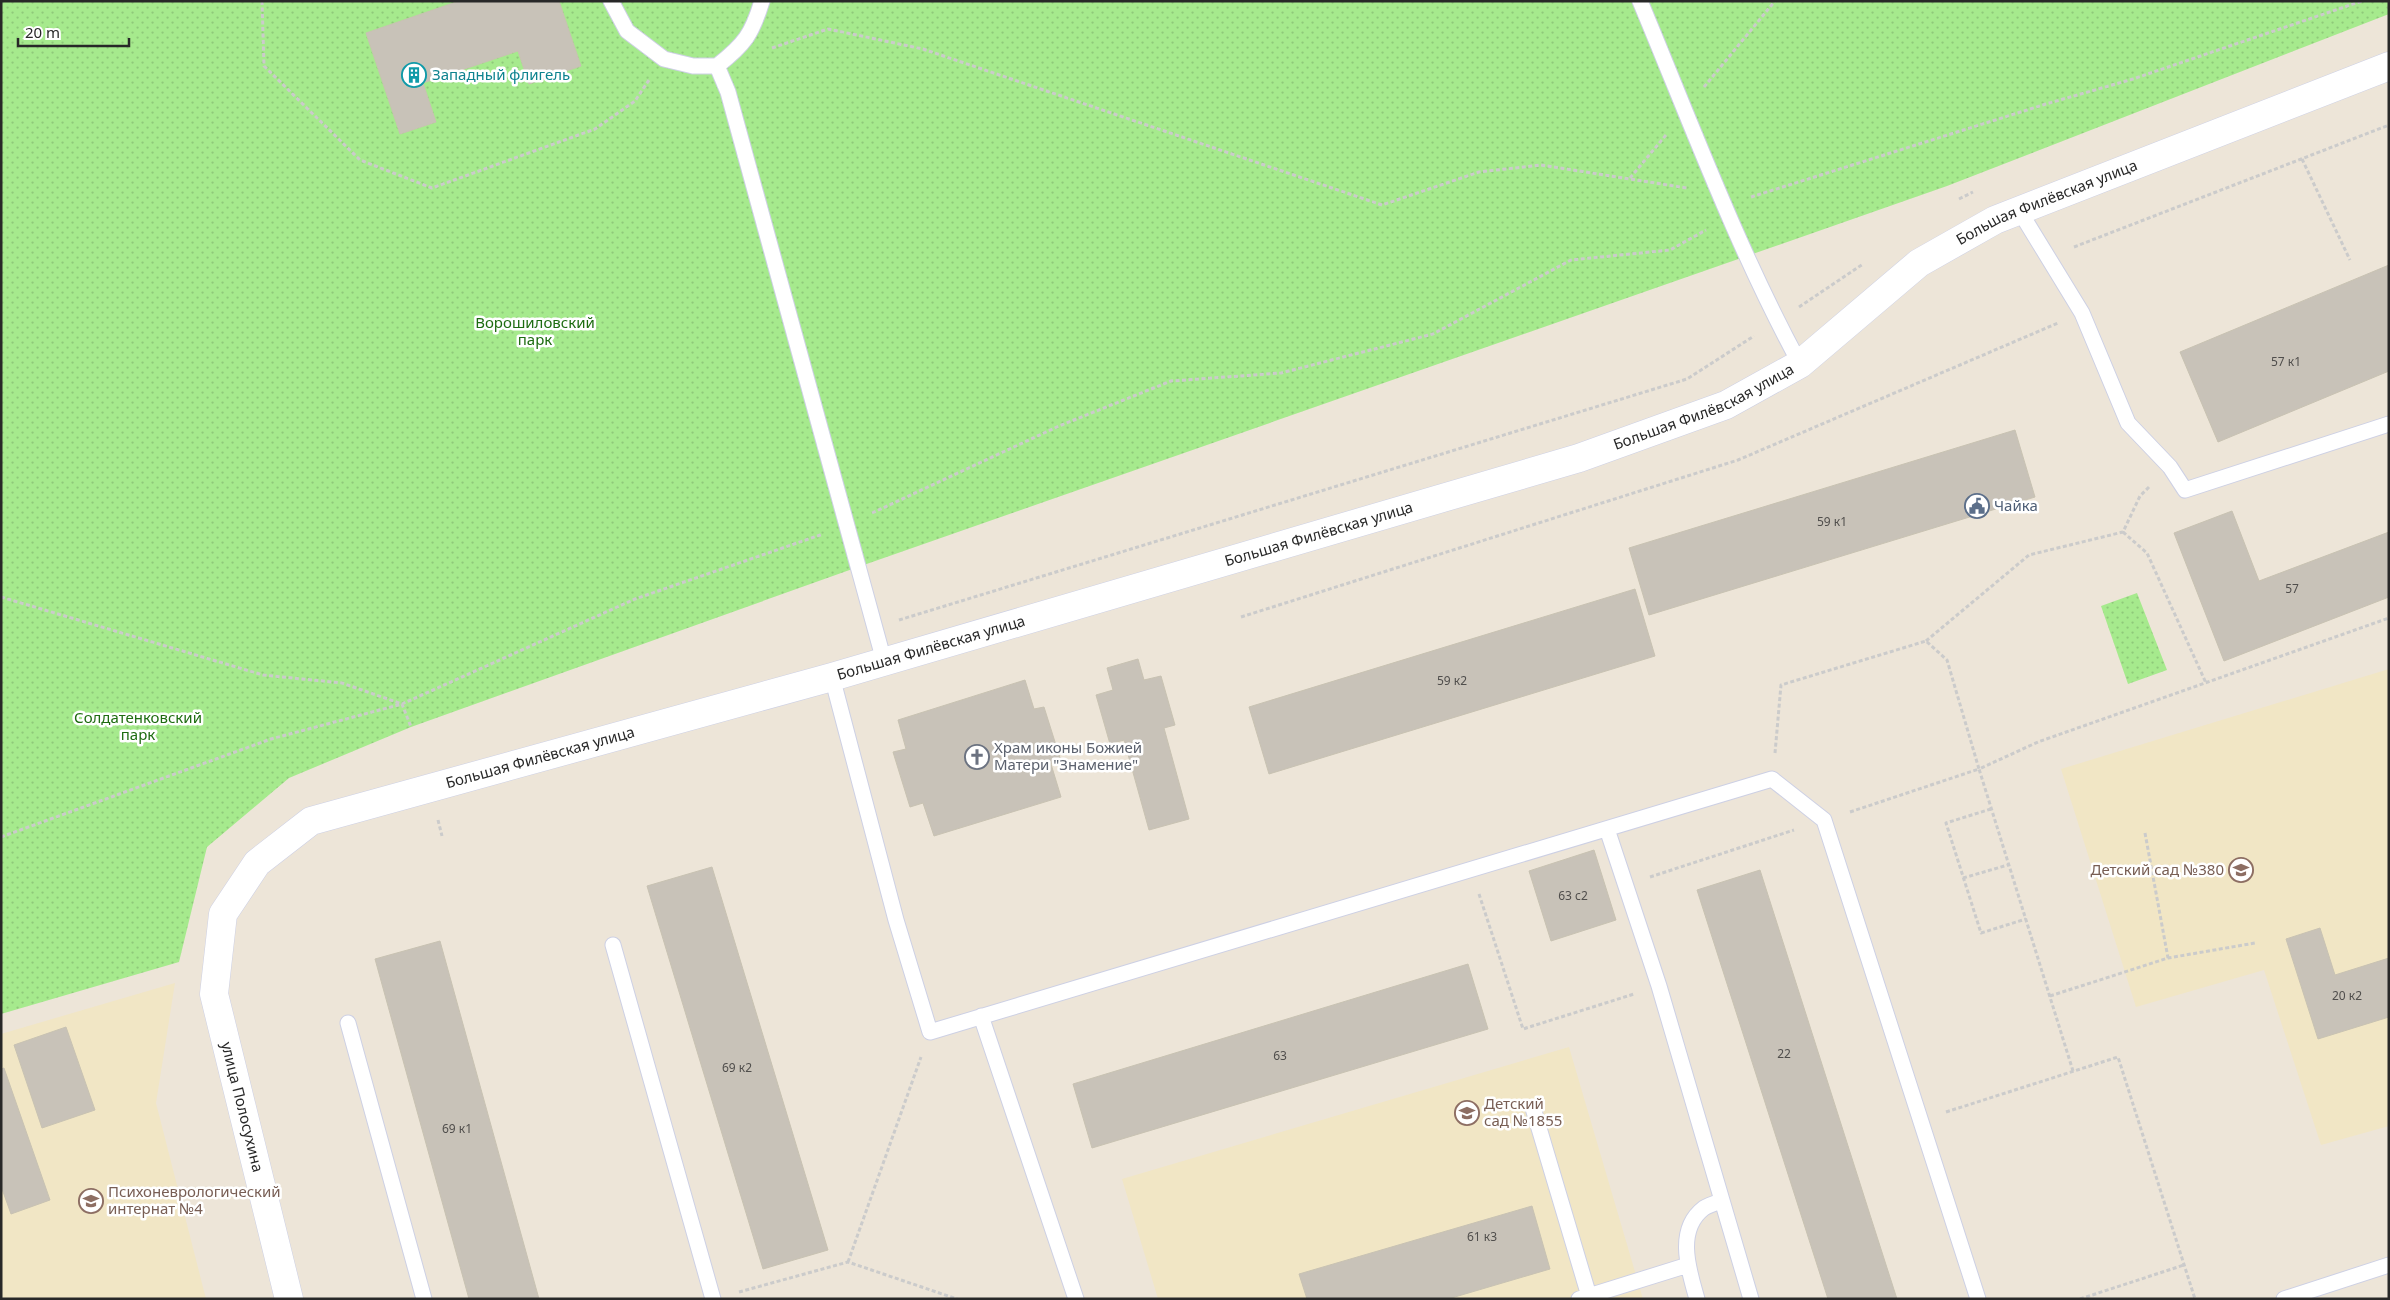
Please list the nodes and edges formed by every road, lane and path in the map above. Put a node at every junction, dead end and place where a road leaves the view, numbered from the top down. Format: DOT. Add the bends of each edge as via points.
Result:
graph roads {
  1 [pos="262,1"];
  2 [pos="611,1"];
  3 [pos="762,1"];
  4 [pos="1640,1"];
  5 [pos="2362,1"];
  6 [pos="664,59"];
  7 [pos="717,66"];
  8 [pos="2389,66"];
  9 [pos="2389,125"];
  10 [pos="2302,159"];
  11 [pos="1694,189"];
  12 [pos="1976,191"];
  13 [pos="1958,200"];
  14 [pos="2019,210"];
  15 [pos="1730,218"];
  16 [pos="2047,257"];
  17 [pos="2350,260"];
  18 [pos="1868,261"];
  19 [pos="2082,314"];
  20 [pos="1777,322"];
  21 [pos="1800,364"];
  22 [pos="2389,424"];
  23 [pos="2170,467"];
  24 [pos="846,526"];
  25 [pos="2123,532"];
  26 [pos="1,597"];
  27 [pos="1242,617"];
  28 [pos="2389,618"];
  29 [pos="874,627"];
  30 [pos="1926,641"];
  31 [pos="884,661"];
  32 [pos="832,678"];
  33 [pos="2206,683"];
  34 [pos="402,704"];
  35 [pos="411,727"];
  36 [pos="1979,770"];
  37 [pos="1772,779"];
  38 [pos="1991,809"];
  39 [pos="1824,820"];
  40 [pos="1608,829"];
  41 [pos="2145,834"];
  42 [pos="1,837"];
  43 [pos="2008,864"];
  44 [pos="1471,870"];
  45 [pos="1964,878"];
  46 [pos="1626,885"];
  47 [pos="223,914"];
  48 [pos="2026,919"];
  49 [pos="2255,943"];
  50 [pos="613,945"];
  51 [pos="2168,958"];
  52 [pos="1659,986"];
  53 [pos="2050,996"];
  54 [pos="981,1016"];
  55 [pos="348,1023"];
  56 [pos="930,1032"];
  57 [pos="2073,1071"];
  58 [pos="1533,1108"];
  59 [pos="1920,1120"];
  60 [pos="1722,1200"];
  61 [pos="848,1262"];
  62 [pos="1688,1265"];
  63 [pos="2184,1265"];
  64 [pos="2389,1265"];
  65 [pos="1584,1297"];
  66 [pos="289,1299"];
  67 [pos="424,1299"];
  68 [pos="714,1299"];
  69 [pos="956,1299"];
  70 [pos="1076,1299"];
  71 [pos="1697,1299"];
  72 [pos="1751,1299"];
  73 [pos="1978,1299"];
  74 [pos="2080,1299"];
  75 [pos="2195,1299"];
  76 [pos="2284,1299"];
  1 -- 6 [label="path" via="264,66 360,160 432,188 595,129 635,101"];
  2 -- 6 [label="lane" via="627,31"];
  3 -- 7 [label="lane" via="754,27 740,48"];
  4 -- 15 [label="lane"];
  5 -- 15 [label="path" via="2133,79 1750,198"];
  6 -- 7 [label="lane" via="693,66"];
  7 -- 11 [label="path" via="828,29 914,47 1382,205 1479,172 1541,165"];
  7 -- 24 [label="lane" via="728,92"];
  8 -- 14 [label="street, Большая Филёвская улица"];
  9 -- 10 [label="path"];
  10 -- 16 [label="path"];
  10 -- 17 [label="path"];
  12 -- 13 [label="path"];
  14 -- 16 [label="lane"];
  14 -- 21 [label="street, Большая Филёвская улица" via="1995,220 1919,264"];
  15 -- 20 [label="lane"];
  15 -- 24 [label="path" via="1670,250 1571,260 1433,334 1281,373 1171,381 1059,426"];
  16 -- 19 [label="lane"];
  18 -- 20 [label="path"];
  19 -- 23 [label="lane" via="2128,423"];
  19 -- 27 [label="path" via="1738,460"];
  20 -- 21 [label="lane"];
  20 -- 29 [label="path" via="1687,380"];
  21 -- 31 [label="street, Большая Филёвская улица" via="1726,405 1579,458"];
  22 -- 23 [label="lane" via="2185,490"];
  23 -- 25 [label="path" via="2140,496"];
  24 -- 29 [label="lane"];
  24 -- 34 [label="path" via="635,599"];
  25 -- 30 [label="path" via="2029,555"];
  25 -- 33 [label="path" via="2147,553"];
  26 -- 34 [label="path" via="263,675 342,682"];
  28 -- 33 [label="path"];
  29 -- 31 [label="lane"];
  30 -- 36 [label="path" via="1947,660"];
  30 -- 37 [label="path" via="1781,685"];
  31 -- 32 [label="street, Большая Филёвская улица"];
  32 -- 47 [label="street, Большая Филёвская улица" via="311,821 257,863"];
  32 -- 56 [label="lane" via="896,920"];
  33 -- 36 [label="path" via="2038,742"];
  34 -- 35 [label="path"];
  34 -- 42 [label="path" via="271,739"];
  36 -- 38 [label="path"];
  36 -- 39 [label="path"];
  37 -- 39 [label="lane"];
  37 -- 40 [label="lane"];
  38 -- 43 [label="path"];
  38 -- 45 [label="path" via="1946,823"];
  39 -- 46 [label="path"];
  39 -- 59 [label="lane"];
  40 -- 44 [label="lane"];
  40 -- 46 [label="lane"];
  41 -- 51 [label="path"];
  43 -- 45 [label="path"];
  43 -- 48 [label="path"];
  44 -- 52 [label="path" via="1523,1029"];
  44 -- 54 [label="lane"];
  45 -- 48 [label="path" via="1980,933"];
  46 -- 52 [label="lane"];
  47 -- 66 [label="street, улица Полосухина" via="214,994"];
  48 -- 53 [label="path"];
  49 -- 51 [label="path"];
  50 -- 68 [label="lane"];
  51 -- 53 [label="path"];
  52 -- 60 [label="lane"];
  53 -- 57 [label="path"];
  54 -- 56 [label="lane"];
  54 -- 70 [label="lane"];
  55 -- 67 [label="lane"];
  56 -- 61 [label="path"];
  57 -- 59 [label="path"];
  57 -- 63 [label="path" via="2118,1057"];
  58 -- 65 [label="lane"];
  59 -- 73 [label="lane"];
  60 -- 62 [label="lane" via="1704,1209 1691,1224 1686,1244"];
  60 -- 72 [label="lane"];
  61 -- 68 [label="path"];
  61 -- 69 [label="path"];
  62 -- 65 [label="lane"];
  62 -- 71 [label="lane"];
  63 -- 74 [label="path"];
  63 -- 75 [label="path"];
  64 -- 76 [label="lane"];
}
